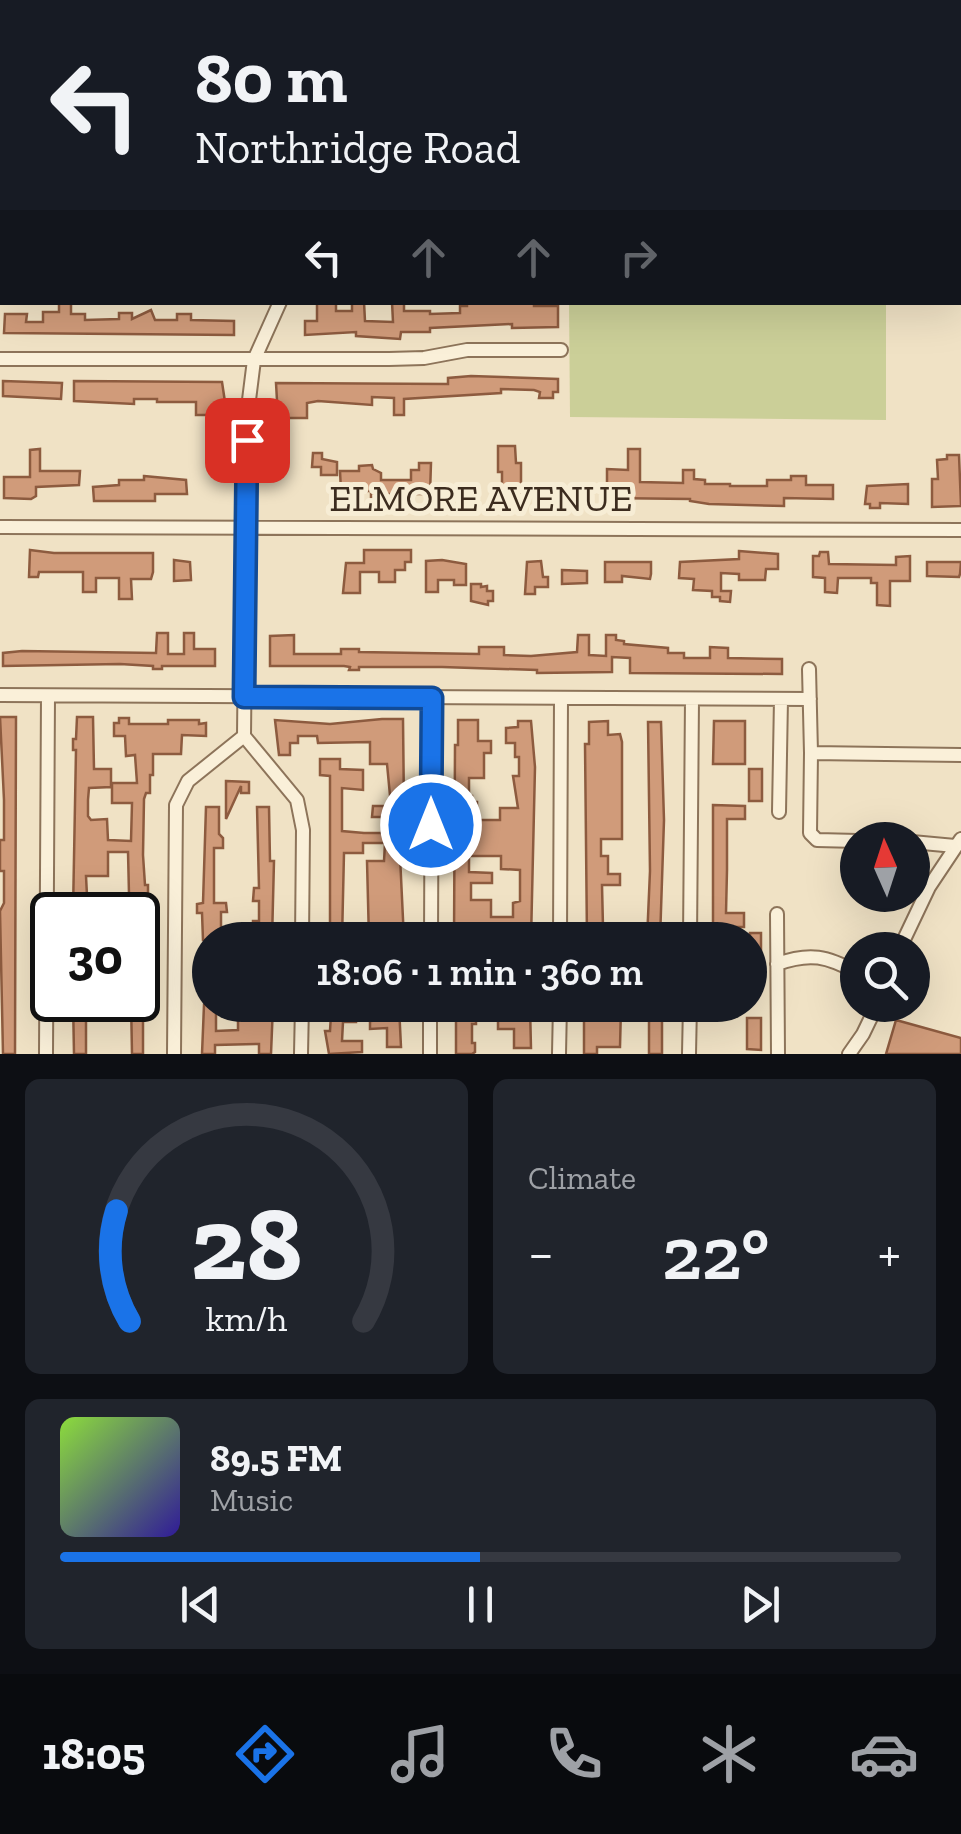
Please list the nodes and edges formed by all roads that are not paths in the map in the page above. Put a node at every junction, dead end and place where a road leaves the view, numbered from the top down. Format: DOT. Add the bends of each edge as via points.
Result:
graph roads {
  1 [pos="279,305"];
  2 [pos="561,350"];
  3 [pos="0,359"];
  4 [pos="254,360"];
  5 [pos="247,416"];
  6 [pos="247,440"];
  7 [pos="0,526"];
  8 [pos="248,527"];
  9 [pos="961,530"];
  10 [pos="809,669"];
  11 [pos="0,695"];
  12 [pos="48,696"];
  13 [pos="244,697"];
  14 [pos="432,698"];
  15 [pos="561,698"];
  16 [pos="692,699"];
  17 [pos="784,699"];
  18 [pos="810,699"];
  19 [pos="244,736"];
  20 [pos="810,752"];
  21 [pos="961,755"];
  22 [pos="779,812"];
  23 [pos="840,840"];
  24 [pos="930,842"];
  25 [pos="958,842"];
  26 [pos="777,914"];
  27 [pos="302,922"];
  28 [pos="430,922"];
  29 [pos="560,922"];
  30 [pos="690,922"];
  31 [pos="907,932"];
  32 [pos="778,964"];
  33 [pos="840,966"];
  34 [pos="302,1022"];
  35 [pos="430,1022"];
  36 [pos="560,1022"];
  37 [pos="690,1022"];
  38 [pos="869,1022"];
  39 [pos="46,1054"];
  40 [pos="174,1054"];
  41 [pos="302,1054"];
  42 [pos="430,1054"];
  43 [pos="560,1054"];
  44 [pos="690,1054"];
  45 [pos="778,1054"];
  46 [pos="848,1054"];
  1 -- 4 [label="street"];
  2 -- 4 [label="street"];
  3 -- 4 [label="street"];
  4 -- 5 [label="street"];
  6 -- 8 [label="street"];
  7 -- 8 [label="street, ELMORE AVENUE"];
  8 -- 9 [label="street, ELMORE AVENUE"];
  8 -- 13 [label="street"];
  10 -- 18 [label="street"];
  11 -- 12 [label="street"];
  12 -- 13 [label="street"];
  12 -- 39 [label="street"];
  13 -- 14 [label="street"];
  13 -- 19 [label="street"];
  14 -- 15 [label="street"];
  14 -- 28 [label="street"];
  15 -- 16 [label="street"];
  15 -- 29 [label="street"];
  16 -- 17 [label="street"];
  16 -- 30 [label="street"];
  17 -- 18 [label="street"];
  17 -- 22 [label="street"];
  18 -- 20 [label="street"];
  19 -- 27 [label="street" via="298,800"];
  19 -- 40 [label="street" via="188,781 176,806"];
  20 -- 21 [label="street"];
  20 -- 23 [label="street" via="810,832 817,840"];
  24 -- 25 [label="street"];
  25 -- 31 [label="street"];
  26 -- 32 [label="street"];
  32 -- 33 [label="street" via="800,955"];
  32 -- 45 [label="street"];
  34 -- 41 [label="street"];
  35 -- 42 [label="street"];
  36 -- 43 [label="street"];
  37 -- 44 [label="street"];
  38 -- 46 [label="street"];
}
